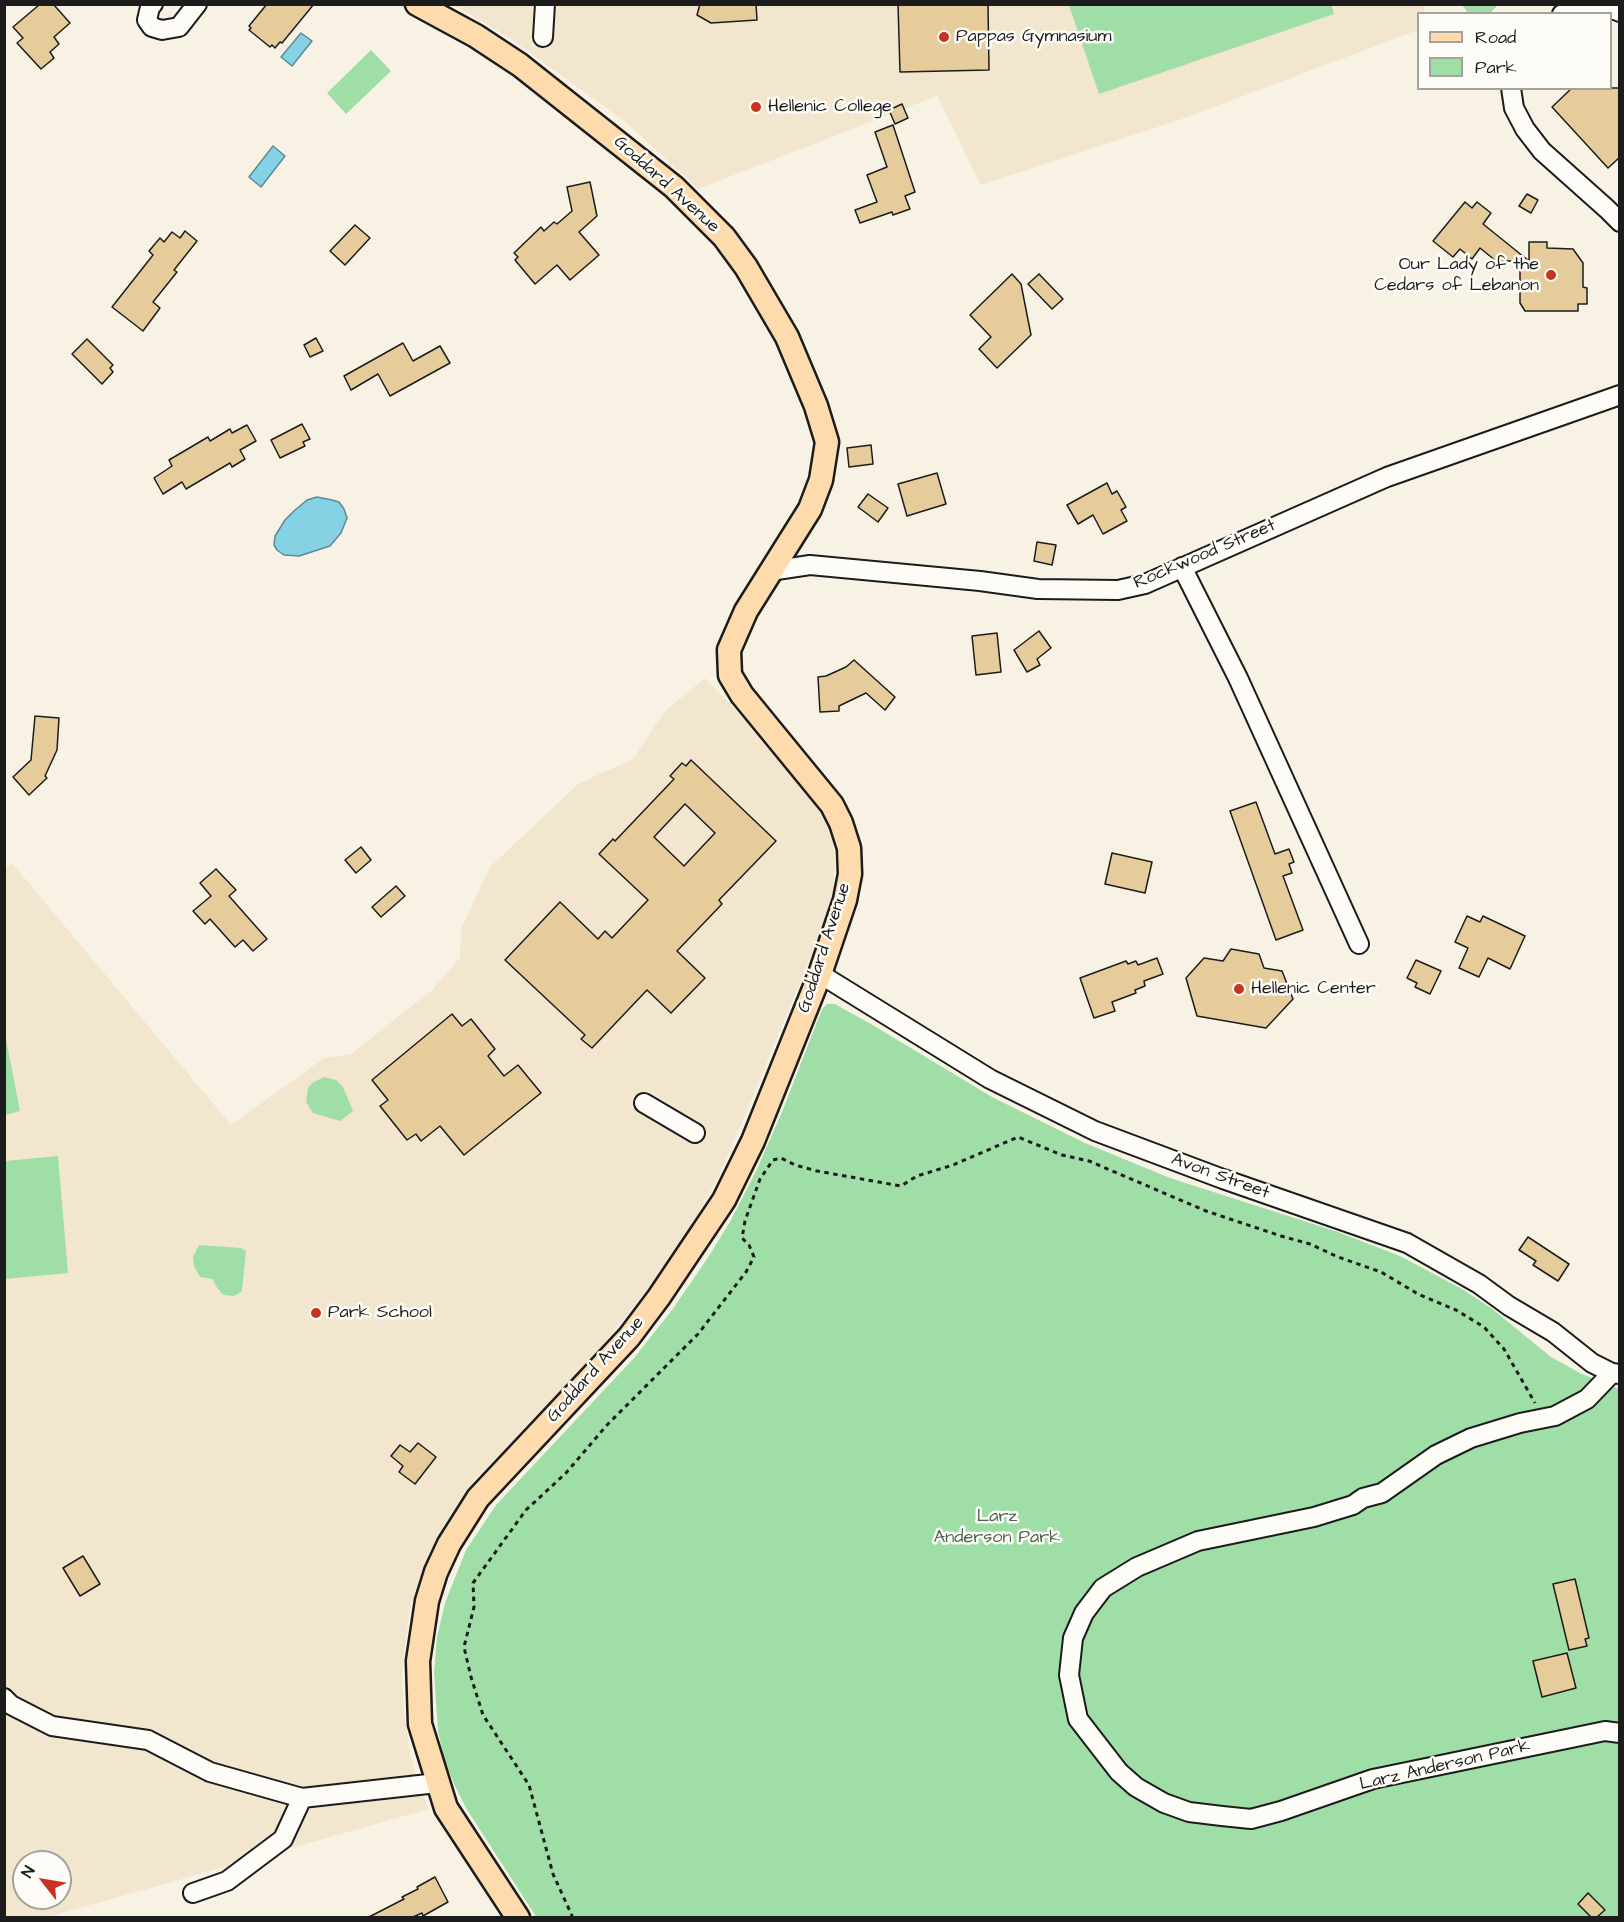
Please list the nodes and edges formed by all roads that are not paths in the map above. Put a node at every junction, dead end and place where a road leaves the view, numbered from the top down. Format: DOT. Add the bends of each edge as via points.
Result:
graph roads {
  1 [pos="153,4"];
  2 [pos="197,4"];
  3 [pos="417,4"];
  4 [pos="545,4"];
  5 [pos="1569,12"];
  6 [pos="1620,12"];
  7 [pos="543,37"];
  8 [pos="1511,90"];
  9 [pos="1620,222"];
  10 [pos="1620,395"];
  11 [pos="1182,567"];
  12 [pos="770,571"];
  13 [pos="1359,944"];
  14 [pos="820,974"];
  15 [pos="644,1103"];
  16 [pos="695,1133"];
  17 [pos="1616,1374"];
  18 [pos="4,1698"];
  19 [pos="1620,1733"];
  20 [pos="437,1783"];
  21 [pos="302,1798"];
  22 [pos="193,1893"];
  23 [pos="518,1917"];
  1 -- 2 [label="street" via="147,20 152,27 162,30 179,27"];
  3 -- 12 [label="main road, Goddard Avenue" via="511,59 632,152 717,230 746,267 787,337 827,442 821,480 810,509"];
  4 -- 7 [label="street"];
  5 -- 6 [label="street" via="1585,7"];
  8 -- 9 [label="street" via="1514,108 1542,151"];
  10 -- 11 [label="street, Rockwood Street" via="1387,477"];
  11 -- 12 [label="street, Rockwood Street" via="1144,584 1118,590 1038,589 810,565"];
  11 -- 13 [label="street" via="1238,678"];
  12 -- 14 [label="main road, Goddard Avenue" via="729,650 730,675 832,806 849,848 845,900"];
  14 -- 17 [label="street, Avon Street" via="990,1078 1095,1131 1407,1243 1479,1284 1553,1332 1592,1363"];
  14 -- 20 [label="main road, Goddard Avenue" via="753,1141 724,1200 629,1337 478,1498 449,1544 427,1601 418,1660 420,1724"];
  15 -- 16 [label="street"];
  17 -- 19 [label="street, Larz Anderson Park" via="1587,1399 1555,1416 1471,1438 1436,1455 1382,1493 1314,1517 1198,1541 1137,1567 1103,1588 1084,1613 1073,1638 1069,1675 1078,1719 1119,1773 1164,1803 1189,1812 1251,1819 1373,1779 1605,1731"];
  18 -- 21 [label="street" via="52,1726 148,1740 210,1772"];
  20 -- 21 [label="street"];
  20 -- 23 [label="main road, Goddard Avenue" via="446,1808"];
  21 -- 22 [label="street" via="282,1839 227,1881"];
}
